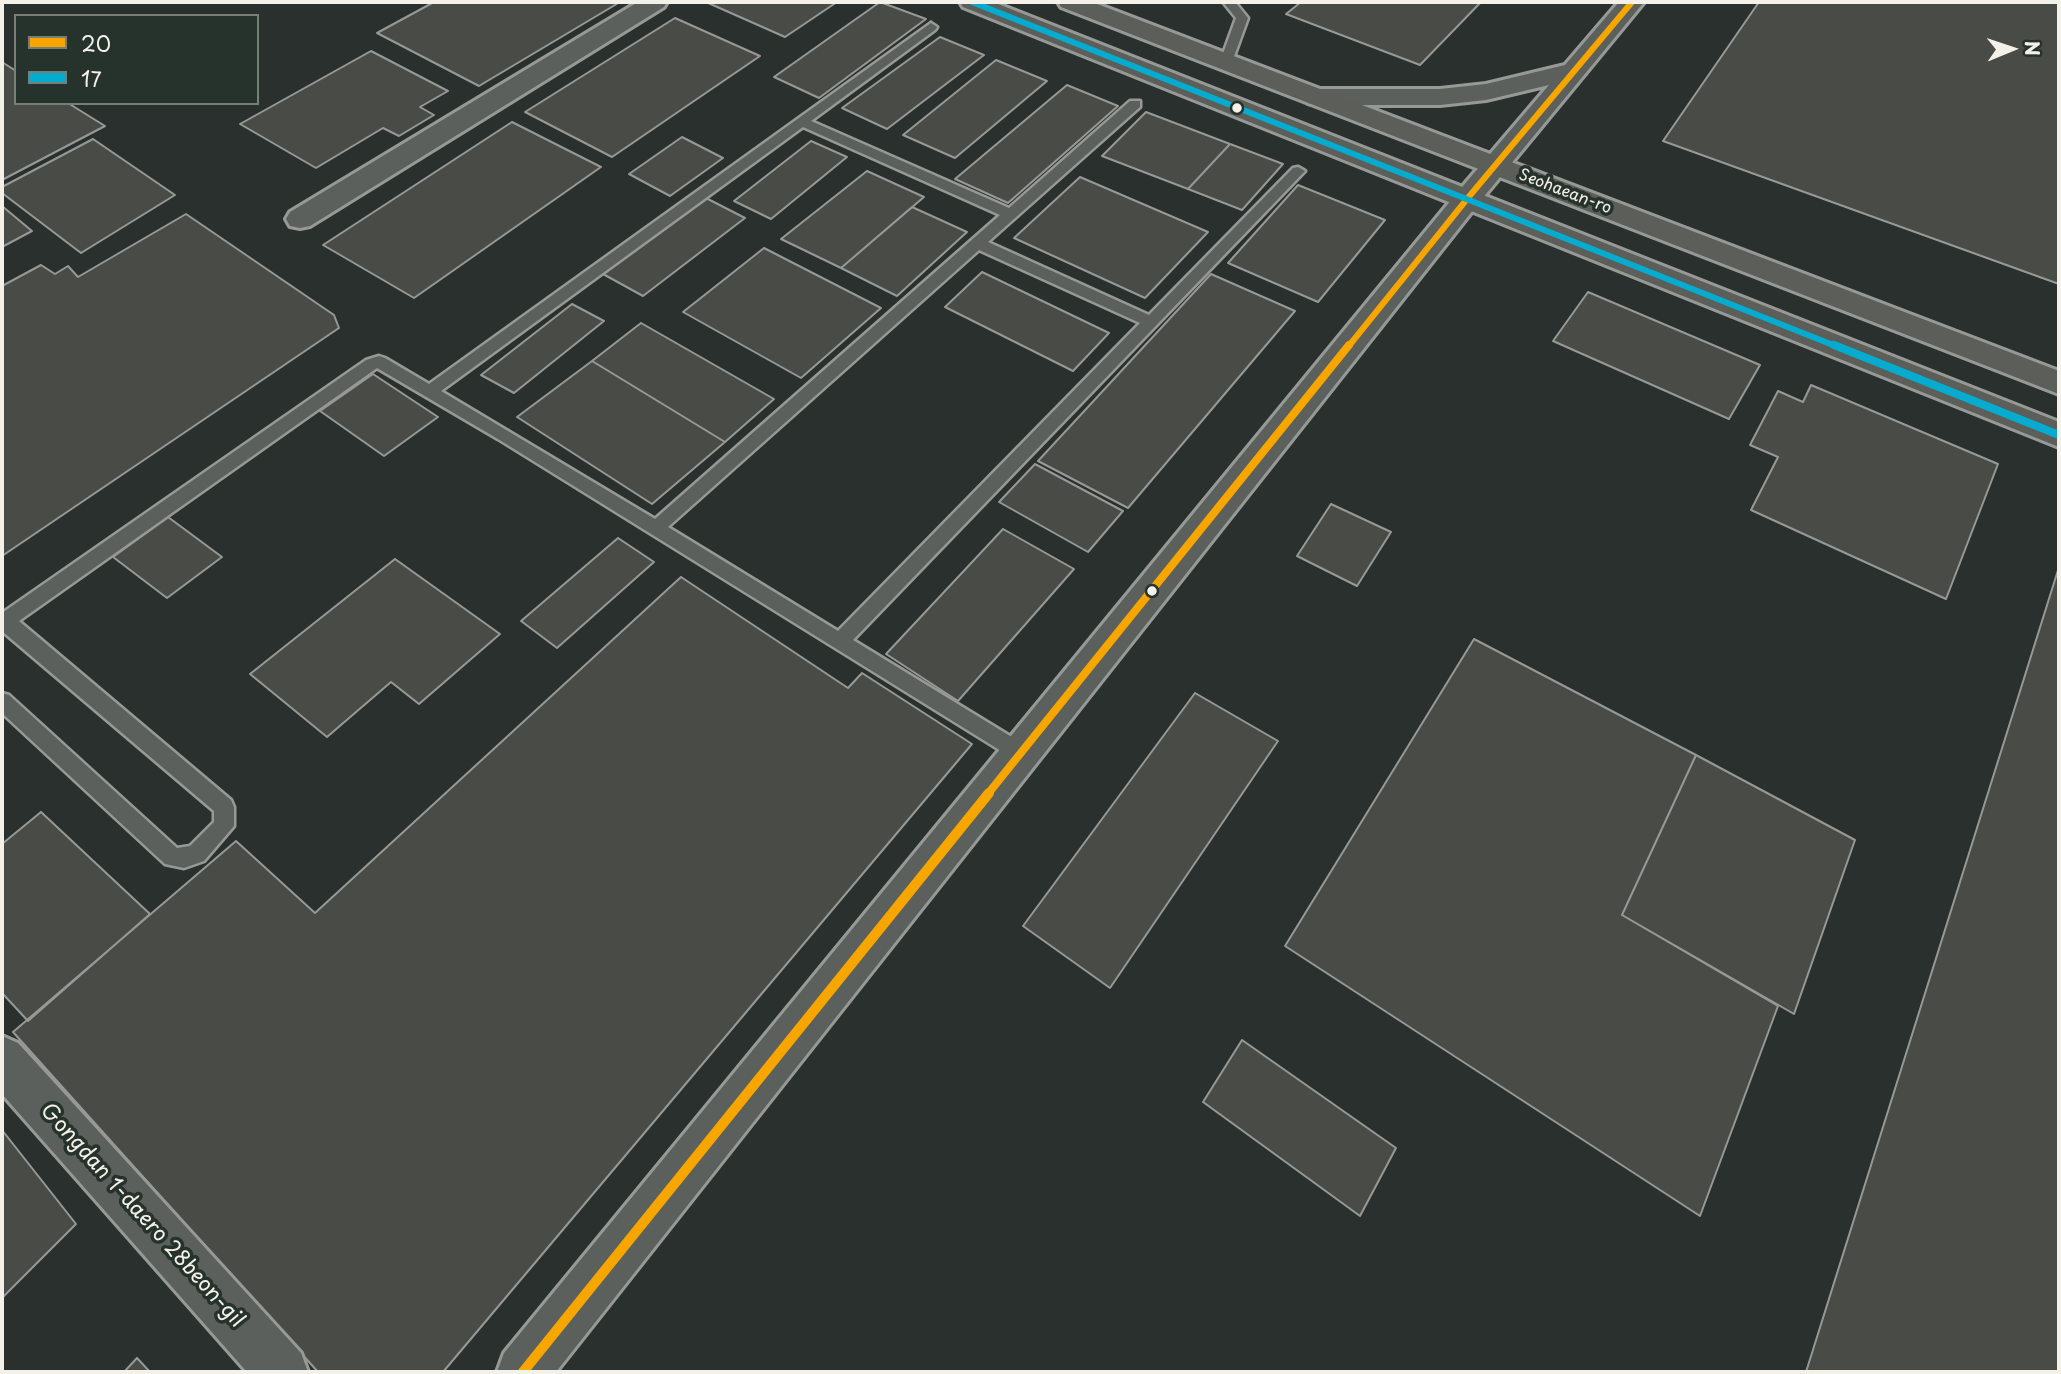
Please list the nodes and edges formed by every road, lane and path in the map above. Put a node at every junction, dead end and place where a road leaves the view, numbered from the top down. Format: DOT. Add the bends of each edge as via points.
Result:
graph roads {
  1 [pos="655,2"];
  2 [pos="972,2"];
  3 [pos="1070,2"];
  4 [pos="1229,2"];
  5 [pos="1632,2"];
  6 [pos="931,27"];
  7 [pos="1226,62"];
  8 [pos="1573,71"];
  9 [pos="1317,97"];
  10 [pos="1135,104"];
  11 [pos="801,121"];
  12 [pos="1495,166"];
  13 [pos="1298,171"];
  14 [pos="1467,199"];
  15 [pos="1010,214"];
  16 [pos="300,219"];
  17 [pos="977,243"];
  18 [pos="1149,321"];
  19 [pos="2059,383"];
  20 [pos="430,391"];
  21 [pos="2059,435"];
  22 [pos="656,528"];
  23 [pos="3,622"];
  24 [pos="839,642"];
  25 [pos="2,701"];
  26 [pos="1021,753"];
  27 [pos="2,1059"];
  28 [pos="282,1372"];
  29 [pos="523,1372"];
  1 -- 16 [label="street"];
  2 -- 14 [label="main road"];
  3 -- 7 [label="main road, Seohaean-ro"];
  4 -- 7 [label="lane" via="1242,18"];
  5 -- 8 [label="street"];
  6 -- 11 [label="lane"];
  7 -- 9 [label="main road, Seohaean-ro"];
  8 -- 9 [label="street" via="1486,92 1440,97"];
  8 -- 12 [label="street"];
  9 -- 12 [label="main road, Seohaean-ro"];
  10 -- 15 [label="lane"];
  11 -- 15 [label="lane"];
  11 -- 20 [label="lane"];
  12 -- 14 [label="street"];
  12 -- 19 [label="main road, Seohaean-ro"];
  13 -- 18 [label="lane"];
  14 -- 21 [label="main road"];
  14 -- 26 [label="street"];
  15 -- 17 [label="lane"];
  17 -- 18 [label="lane"];
  17 -- 22 [label="lane"];
  18 -- 24 [label="lane"];
  20 -- 22 [label="lane"];
  20 -- 23 [label="lane" via="386,365 372,364"];
  22 -- 24 [label="lane"];
  23 -- 25 [label="lane" via="224,807 224,826 197,854 172,857"];
  24 -- 26 [label="lane"];
  26 -- 29 [label="street"];
  27 -- 28 [label="street, Gongdan 1-daero 28beon-gil"];
}
